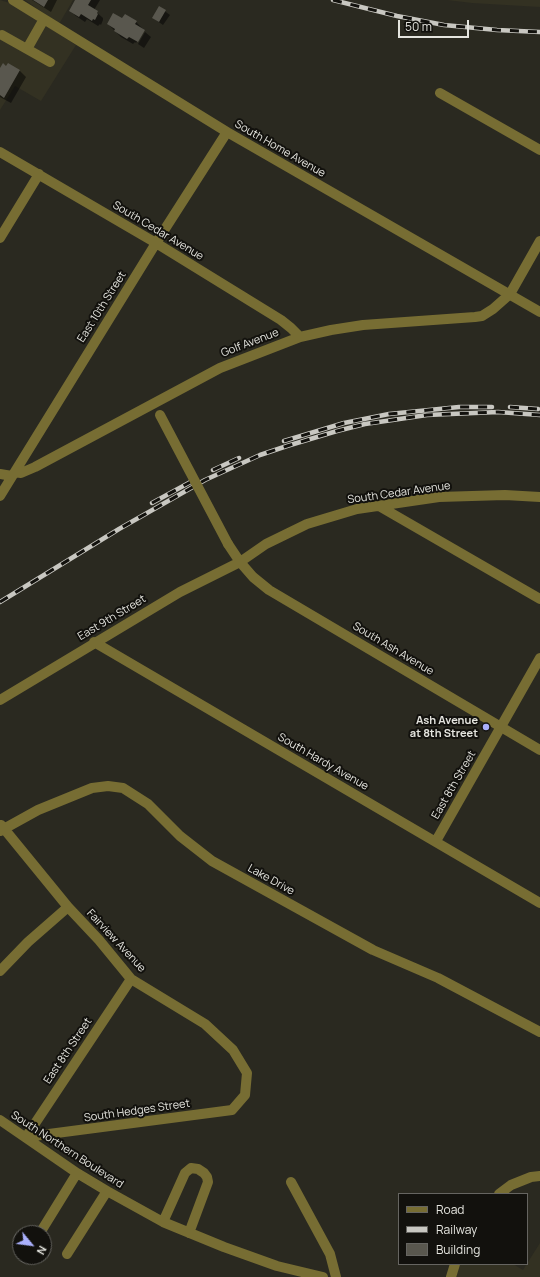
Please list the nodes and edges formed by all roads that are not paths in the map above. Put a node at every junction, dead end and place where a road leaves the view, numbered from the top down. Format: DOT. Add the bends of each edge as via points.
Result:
graph roads {
  1 [pos="13,0"];
  2 [pos="44,19"];
  3 [pos="2,35"];
  4 [pos="27,49"];
  5 [pos="50,62"];
  6 [pos="440,93"];
  7 [pos="227,132"];
  8 [pos="540,150"];
  9 [pos="0,152"];
  10 [pos="39,174"];
  11 [pos="0,238"];
  12 [pos="540,241"];
  13 [pos="156,243"];
  14 [pos="510,294"];
  15 [pos="540,312"];
  16 [pos="300,337"];
  17 [pos="152,403"];
  18 [pos="0,474"];
  19 [pos="13,474"];
  20 [pos="0,496"];
  21 [pos="540,497"];
  22 [pos="378,506"];
  23 [pos="240,562"];
  24 [pos="540,599"];
  25 [pos="94,642"];
  26 [pos="540,658"];
  27 [pos="0,700"];
  28 [pos="501,727"];
  29 [pos="540,750"];
  30 [pos="1,828"];
  31 [pos="436,841"];
  32 [pos="540,903"];
  33 [pos="68,907"];
  34 [pos="0,971"];
  35 [pos="131,979"];
  36 [pos="540,1032"];
  37 [pos="245,1095"];
  38 [pos="0,1120"];
  39 [pos="26,1138"];
  40 [pos="77,1173"];
  41 [pos="540,1176"];
  42 [pos="291,1182"];
  43 [pos="107,1191"];
  44 [pos="500,1193"];
  45 [pos="163,1222"];
  46 [pos="45,1225"];
  47 [pos="189,1233"];
  48 [pos="67,1254"];
  49 [pos="455,1265"];
  50 [pos="323,1277"];
  51 [pos="336,1277"];
  52 [pos="451,1277"];
  1 -- 2 [label="street, South Home Avenue"];
  2 -- 4 [label="street"];
  2 -- 7 [label="street, South Home Avenue"];
  3 -- 4 [label="street"];
  4 -- 5 [label="street"];
  6 -- 8 [label="street"];
  7 -- 13 [label="street, East 10th Street"];
  7 -- 14 [label="street, South Home Avenue"];
  9 -- 10 [label="street, South Cedar Avenue"];
  10 -- 11 [label="street"];
  10 -- 13 [label="street, South Cedar Avenue"];
  12 -- 14 [label="street, Golf Avenue"];
  13 -- 16 [label="street, South Cedar Avenue" via="281,320"];
  13 -- 19 [label="street, East 10th Street"];
  14 -- 15 [label="street, South Home Avenue"];
  14 -- 16 [label="street, Golf Avenue" via="482,316 363,325"];
  16 -- 17 [label="street, Golf Avenue" via="220,368"];
  17 -- 19 [label="street, Golf Avenue" via="35,467"];
  17 -- 23 [label="street, bridge"];
  18 -- 19 [label="street"];
  19 -- 20 [label="street, East 10th Street"];
  21 -- 22 [label="street, South Cedar Avenue" via="439,497"];
  22 -- 23 [label="street, South Cedar Avenue" via="357,509 308,524 266,544"];
  22 -- 24 [label="street"];
  23 -- 25 [label="street, East 9th Street" via="180,592"];
  23 -- 28 [label="street, South Ash Avenue" via="269,590"];
  25 -- 27 [label="street, East 9th Street"];
  25 -- 31 [label="street, South Hardy Avenue"];
  26 -- 28 [label="street, East 8th Street"];
  28 -- 29 [label="street, South Ash Avenue"];
  28 -- 31 [label="street, East 8th Street"];
  30 -- 33 [label="street, Fairview Avenue"];
  30 -- 36 [label="street, Lake Drive" via="92,788 123,788 148,804 180,836 212,860 373,950 438,978"];
  31 -- 32 [label="street, South Hardy Avenue"];
  33 -- 34 [label="street"];
  33 -- 35 [label="street, Fairview Avenue"];
  35 -- 37 [label="street, Fairview Avenue" via="206,1024 233,1050 248,1073"];
  35 -- 39 [label="street, East 8th Street"];
  37 -- 39 [label="street, South Hedges Street" via="232,1110"];
  38 -- 39 [label="street, South Northern Boulevard"];
  39 -- 40 [label="street, South Northern Boulevard"];
  40 -- 43 [label="street, South Northern Boulevard"];
  40 -- 46 [label="street"];
  41 -- 44 [label="street" via="511,1185"];
  42 -- 51 [label="street" via="330,1254"];
  43 -- 45 [label="street, South Northern Boulevard"];
  43 -- 48 [label="street"];
  45 -- 47 [label="street, South Northern Boulevard"];
  45 -- 47 [label="street" via="185,1173 191,1168 198,1169 204,1173 208,1182"];
  47 -- 50 [label="street, South Northern Boulevard" via="277,1266"];
  49 -- 52 [label="street"];
}
